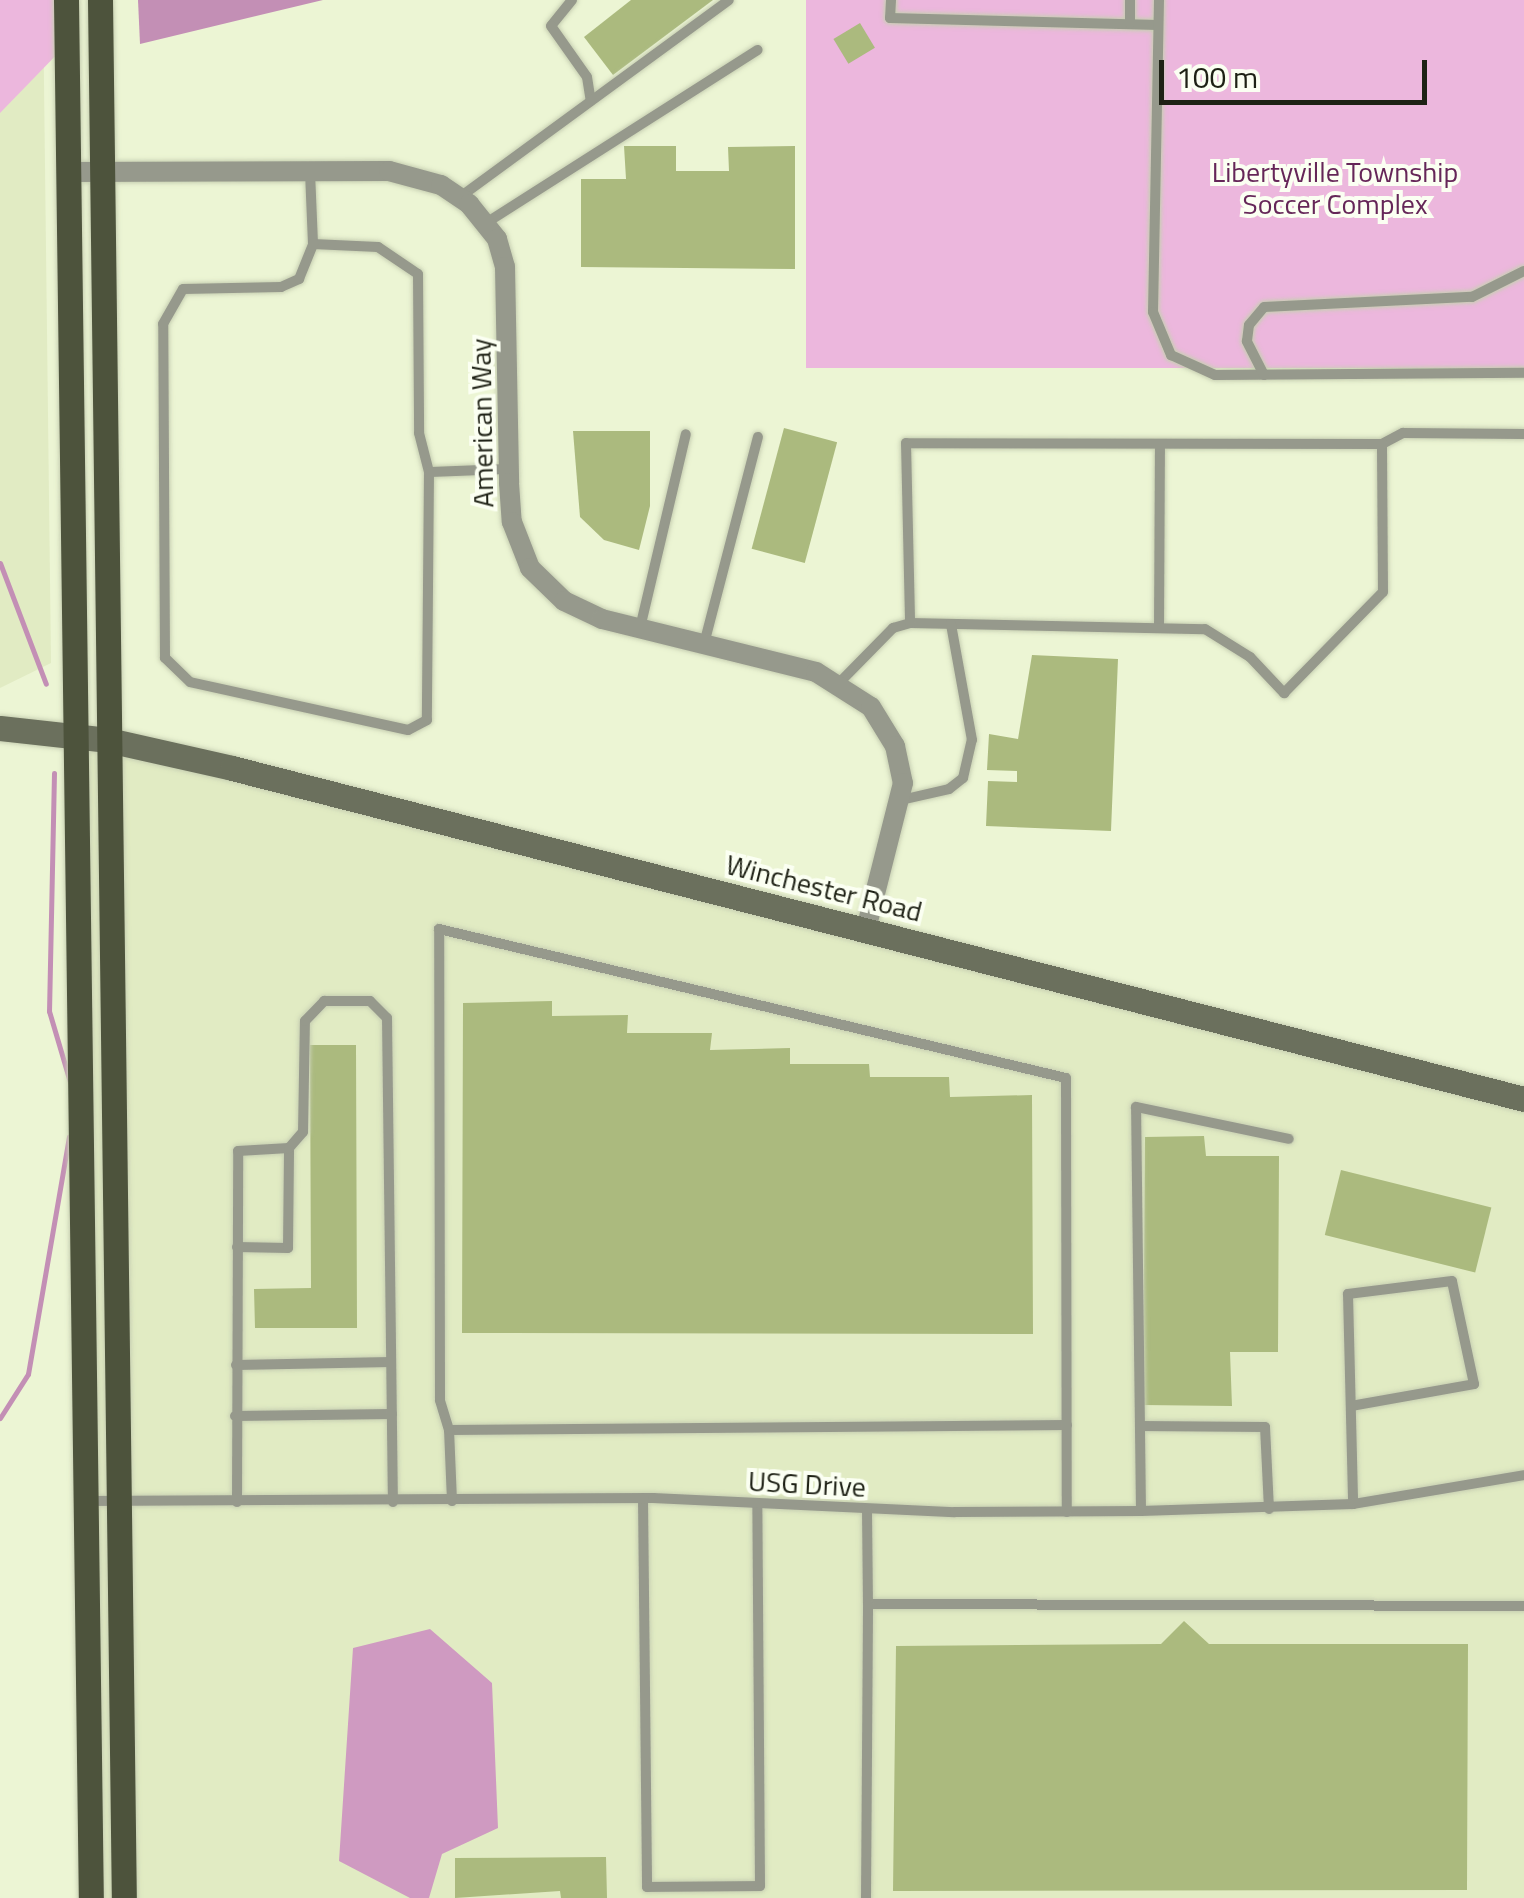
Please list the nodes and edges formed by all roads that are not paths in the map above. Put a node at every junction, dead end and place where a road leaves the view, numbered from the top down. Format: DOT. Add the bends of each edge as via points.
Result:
graph roads {
  1 [pos="66,0"];
  2 [pos="100,0"];
  3 [pos="572,0"];
  4 [pos="729,0"];
  5 [pos="890,0"];
  6 [pos="1130,0"];
  7 [pos="1159,0"];
  8 [pos="1130,24"];
  9 [pos="1158,25"];
  10 [pos="758,50"];
  11 [pos="591,101"];
  12 [pos="310,171"];
  13 [pos="68,172"];
  14 [pos="102,172"];
  15 [pos="460,197"];
  16 [pos="486,223"];
  17 [pos="313,244"];
  18 [pos="1524,271"];
  19 [pos="1524,374"];
  20 [pos="1264,375"];
  21 [pos="686,434"];
  22 [pos="1524,434"];
  23 [pos="758,437"];
  24 [pos="1160,444"];
  25 [pos="1382,444"];
  26 [pos="508,469"];
  27 [pos="429,472"];
  28 [pos="910,623"];
  29 [pos="951,624"];
  30 [pos="640,628"];
  31 [pos="1159,628"];
  32 [pos="704,644"];
  33 [pos="840,682"];
  34 [pos="0,728"];
  35 [pos="73,736"];
  36 [pos="108,740"];
  37 [pos="901,800"];
  38 [pos="866,929"];
  39 [pos="1524,1099"];
  40 [pos="1290,1140"];
  41 [pos="289,1148"];
  42 [pos="237,1248"];
  43 [pos="391,1362"];
  44 [pos="236,1365"];
  45 [pos="1351,1406"];
  46 [pos="392,1414"];
  47 [pos="235,1416"];
  48 [pos="1067,1425"];
  49 [pos="1140,1426"];
  50 [pos="450,1430"];
  51 [pos="1524,1475"];
  52 [pos="643,1498"];
  53 [pos="86,1502"];
  54 [pos="118,1502"];
  55 [pos="237,1502"];
  56 [pos="393,1502"];
  57 [pos="452,1502"];
  58 [pos="757,1504"];
  59 [pos="1353,1504"];
  60 [pos="1269,1508"];
  61 [pos="867,1510"];
  62 [pos="1068,1512"];
  63 [pos="1140,1512"];
  64 [pos="868,1604"];
  65 [pos="1524,1606"];
  66 [pos="91,1898"];
  67 [pos="124,1898"];
  68 [pos="866,1898"];
  1 -- 13 [label="main road"];
  2 -- 14 [label="main road"];
  3 -- 11 [label="lane" via="552,26 587,76"];
  4 -- 11 [label="lane"];
  5 -- 8 [label="lane" via="890,18"];
  6 -- 8 [label="lane"];
  7 -- 9 [label="lane"];
  8 -- 9 [label="lane"];
  9 -- 20 [label="lane" via="1153,312 1172,355 1216,375"];
  10 -- 16 [label="lane"];
  11 -- 15 [label="lane"];
  12 -- 14 [label="street, American Way"];
  12 -- 15 [label="street, American Way" via="414,174"];
  12 -- 17 [label="lane"];
  13 -- 14 [label="street, American Way"];
  13 -- 35 [label="main road"];
  14 -- 36 [label="main road"];
  15 -- 16 [label="street, American Way"];
  16 -- 26 [label="street, American Way" via="507,282"];
  17 -- 27 [label="lane" via="378,247 418,274 419,433"];
  17 -- 27 [label="lane" via="299,279 281,287 183,289 163,324 166,658 176,674 396,731 427,720"];
  18 -- 20 [label="lane" via="1472,297 1264,307 1249,326 1247,342"];
  19 -- 20 [label="lane"];
  21 -- 30 [label="lane"];
  22 -- 25 [label="lane" via="1403,434"];
  23 -- 32 [label="lane"];
  24 -- 25 [label="lane"];
  24 -- 28 [label="lane" via="906,443"];
  24 -- 31 [label="lane"];
  25 -- 31 [label="lane" via="1383,592 1284,693 1250,658 1205,629"];
  26 -- 27 [label="lane"];
  26 -- 30 [label="street, American Way" via="512,522 530,568 564,601"];
  28 -- 29 [label="lane"];
  28 -- 33 [label="lane" via="893,628"];
  29 -- 31 [label="lane"];
  29 -- 37 [label="lane" via="972,740 963,778"];
  30 -- 32 [label="street, American Way"];
  32 -- 33 [label="street, American Way"];
  33 -- 37 [label="street, American Way" via="883,722 902,770"];
  34 -- 35 [label="main road, Winchester Road"];
  35 -- 36 [label="main road, Winchester Road"];
  35 -- 53 [label="main road"];
  36 -- 38 [label="main road, Winchester Road"];
  36 -- 54 [label="main road"];
  37 -- 38 [label="street, American Way"];
  38 -- 39 [label="main road, Winchester Road"];
  40 -- 49 [label="lane" via="1136,1106"];
  41 -- 42 [label="lane" via="238,1151"];
  41 -- 42 [label="lane" via="288,1248"];
  41 -- 43 [label="lane" via="303,1132 304,1021 324,1001 370,1001 387,1018"];
  42 -- 44 [label="lane"];
  43 -- 44 [label="lane"];
  43 -- 46 [label="lane"];
  44 -- 47 [label="lane"];
  45 -- 45 [label="lane" via="1348,1294 1452,1281 1474,1384"];
  45 -- 59 [label="lane"];
  46 -- 47 [label="lane"];
  46 -- 56 [label="lane"];
  47 -- 55 [label="lane"];
  48 -- 50 [label="lane"];
  48 -- 50 [label="lane" via="1066,1078 439,930 440,1400"];
  48 -- 62 [label="lane"];
  49 -- 60 [label="lane" via="1265,1427"];
  49 -- 63 [label="lane"];
  50 -- 57 [label="lane"];
  51 -- 59 [label="lane, USG Drive"];
  52 -- 57 [label="lane, USG Drive"];
  52 -- 58 [label="lane, USG Drive"];
  52 -- 58 [label="lane" via="648,1887 760,1886"];
  53 -- 54 [label="lane, USG Drive"];
  53 -- 66 [label="main road"];
  54 -- 55 [label="lane, USG Drive"];
  54 -- 67 [label="main road"];
  55 -- 56 [label="lane, USG Drive"];
  56 -- 57 [label="lane, USG Drive"];
  58 -- 61 [label="lane, USG Drive"];
  59 -- 60 [label="lane, USG Drive"];
  60 -- 63 [label="lane, USG Drive"];
  61 -- 62 [label="lane, USG Drive"];
  61 -- 64 [label="lane"];
  62 -- 63 [label="lane, USG Drive"];
  64 -- 65 [label="lane"];
  64 -- 68 [label="lane"];
}
